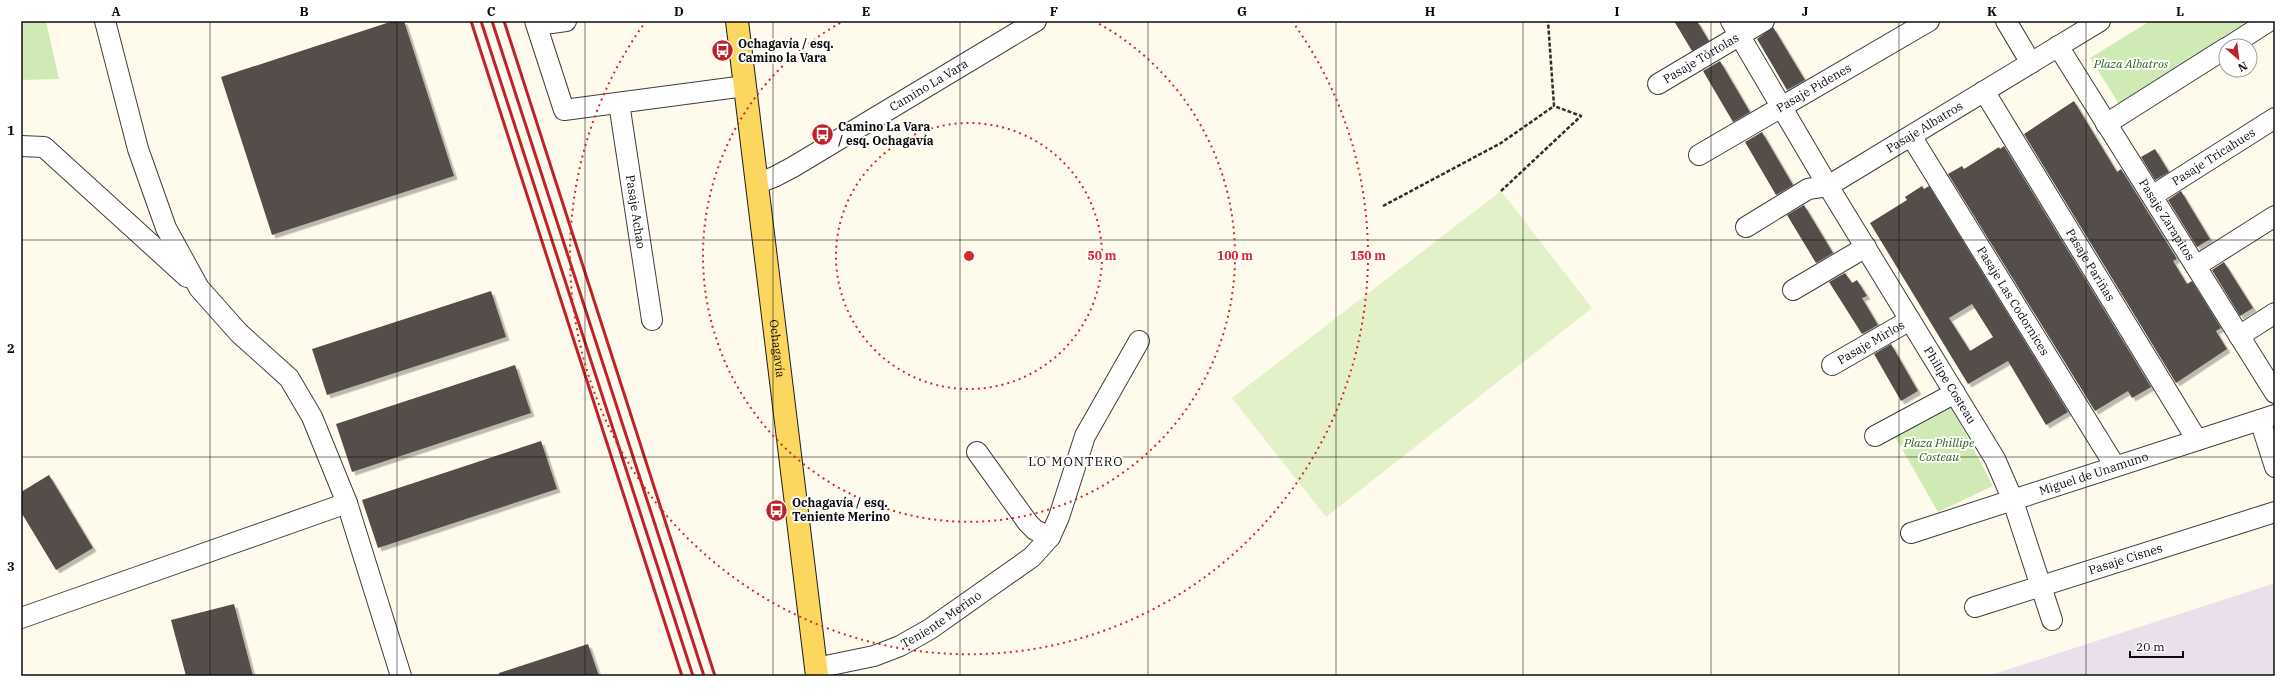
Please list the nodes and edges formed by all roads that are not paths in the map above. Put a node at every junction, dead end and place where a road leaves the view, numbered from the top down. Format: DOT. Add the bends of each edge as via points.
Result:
graph roads {
  1 [pos="105,21"];
  2 [pos="566,21"];
  3 [pos="737,21"];
  4 [pos="1036,21"];
  5 [pos="1764,21"];
  6 [pos="1929,21"];
  7 [pos="2006,21"];
  8 [pos="2100,21"];
  9 [pos="2269,21"];
  10 [pos="536,23"];
  11 [pos="1735,28"];
  12 [pos="2242,38"];
  13 [pos="2058,46"];
  14 [pos="2218,53"];
  15 [pos="2031,63"];
  16 [pos="1658,84"];
  17 [pos="745,86"];
  18 [pos="1984,91"];
  19 [pos="619,103"];
  20 [pos="1781,107"];
  21 [pos="2275,118"];
  22 [pos="2106,124"];
  23 [pos="1911,136"];
  24 [pos="21,146"];
  25 [pos="1699,155"];
  26 [pos="758,183"];
  27 [pos="1828,186"];
  28 [pos="2152,196"];
  29 [pos="2275,216"];
  30 [pos="1746,227"];
  31 [pos="1866,247"];
  32 [pos="2196,266"];
  33 [pos="199,288"];
  34 [pos="1793,290"];
  35 [pos="2275,313"];
  36 [pos="652,320"];
  37 [pos="1910,320"];
  38 [pos="2239,336"];
  39 [pos="1139,341"];
  40 [pos="1832,365"];
  41 [pos="1955,393"];
  42 [pos="2275,393"];
  43 [pos="2267,417"];
  44 [pos="1875,436"];
  45 [pos="2197,440"];
  46 [pos="977,452"];
  47 [pos="2115,466"];
  48 [pos="2275,467"];
  49 [pos="2012,498"];
  50 [pos="347,503"];
  51 [pos="2275,512"];
  52 [pos="1911,533"];
  53 [pos="1050,537"];
  54 [pos="2041,586"];
  55 [pos="1976,607"];
  56 [pos="21,618"];
  57 [pos="2052,620"];
  58 [pos="816,672"];
  59 [pos="401,676"];
  1 -- 33 [label="street" via="138,149 153,192 166,228"];
  2 -- 10 [label="street"];
  3 -- 17 [label="main road, Ochagavía"];
  4 -- 26 [label="street, Camino La Vara" via="793,167"];
  5 -- 11 [label="street, Pasaje Tórtolas"];
  6 -- 20 [label="street, Pasaje Pidenes"];
  7 -- 15 [label="street"];
  8 -- 13 [label="street, Pasaje Albatros"];
  9 -- 12 [label="street"];
  10 -- 19 [label="street" via="564,110"];
  11 -- 16 [label="street, Pasaje Tórtolas"];
  11 -- 20 [label="street, Philipe Costeau"];
  13 -- 15 [label="street, Pasaje Albatros"];
  13 -- 22 [label="street, Pasaje Zarapitos"];
  14 -- 22 [label="street"];
  15 -- 18 [label="street, Pasaje Albatros"];
  17 -- 19 [label="street"];
  17 -- 26 [label="main road, Ochagavía"];
  18 -- 23 [label="street, Pasaje Albatros"];
  18 -- 45 [label="street, Pasaje Pariñas"];
  19 -- 36 [label="street, Pasaje Achao"];
  20 -- 25 [label="street, Pasaje Pidenes"];
  20 -- 27 [label="street, Philipe Costeau"];
  21 -- 28 [label="street, Pasaje Tricahues"];
  22 -- 28 [label="street, Pasaje Zarapitos"];
  23 -- 27 [label="street, Pasaje Albatros"];
  23 -- 47 [label="street, Pasaje Las Codornices"];
  24 -- 33 [label="street" via="44,148"];
  26 -- 58 [label="main road, Ochagavía"];
  27 -- 30 [label="street, Pasaje Albatros" via="1808,189"];
  27 -- 31 [label="street, Philipe Costeau"];
  28 -- 32 [label="street, Pasaje Zarapitos"];
  29 -- 32 [label="street"];
  31 -- 34 [label="street"];
  31 -- 37 [label="street, Philipe Costeau"];
  32 -- 38 [label="street, Pasaje Zarapitos"];
  33 -- 50 [label="street" via="239,333 289,378 312,417"];
  35 -- 38 [label="street"];
  37 -- 40 [label="street, Pasaje Mirlos"];
  37 -- 41 [label="street, Philipe Costeau"];
  38 -- 42 [label="street, Pasaje Zarapitos"];
  39 -- 53 [label="street, Teniente Merino" via="1086,436"];
  41 -- 44 [label="street"];
  41 -- 49 [label="street, Philipe Costeau" via="1995,459"];
  43 -- 45 [label="street, Miguel de Unamuno"];
  43 -- 48 [label="street"];
  45 -- 47 [label="street, Miguel de Unamuno"];
  46 -- 53 [label="street" via="1028,523"];
  47 -- 49 [label="street, Miguel de Unamuno"];
  49 -- 52 [label="street, Miguel de Unamuno"];
  49 -- 54 [label="street, Philipe Costeau"];
  50 -- 56 [label="street"];
  50 -- 59 [label="street"];
  51 -- 54 [label="street, Pasaje Cisnes"];
  53 -- 58 [label="street, Teniente Merino" via="1032,557 930,630 874,656"];
  54 -- 55 [label="street, Pasaje Cisnes"];
  54 -- 57 [label="street, Philipe Costeau"];
}
